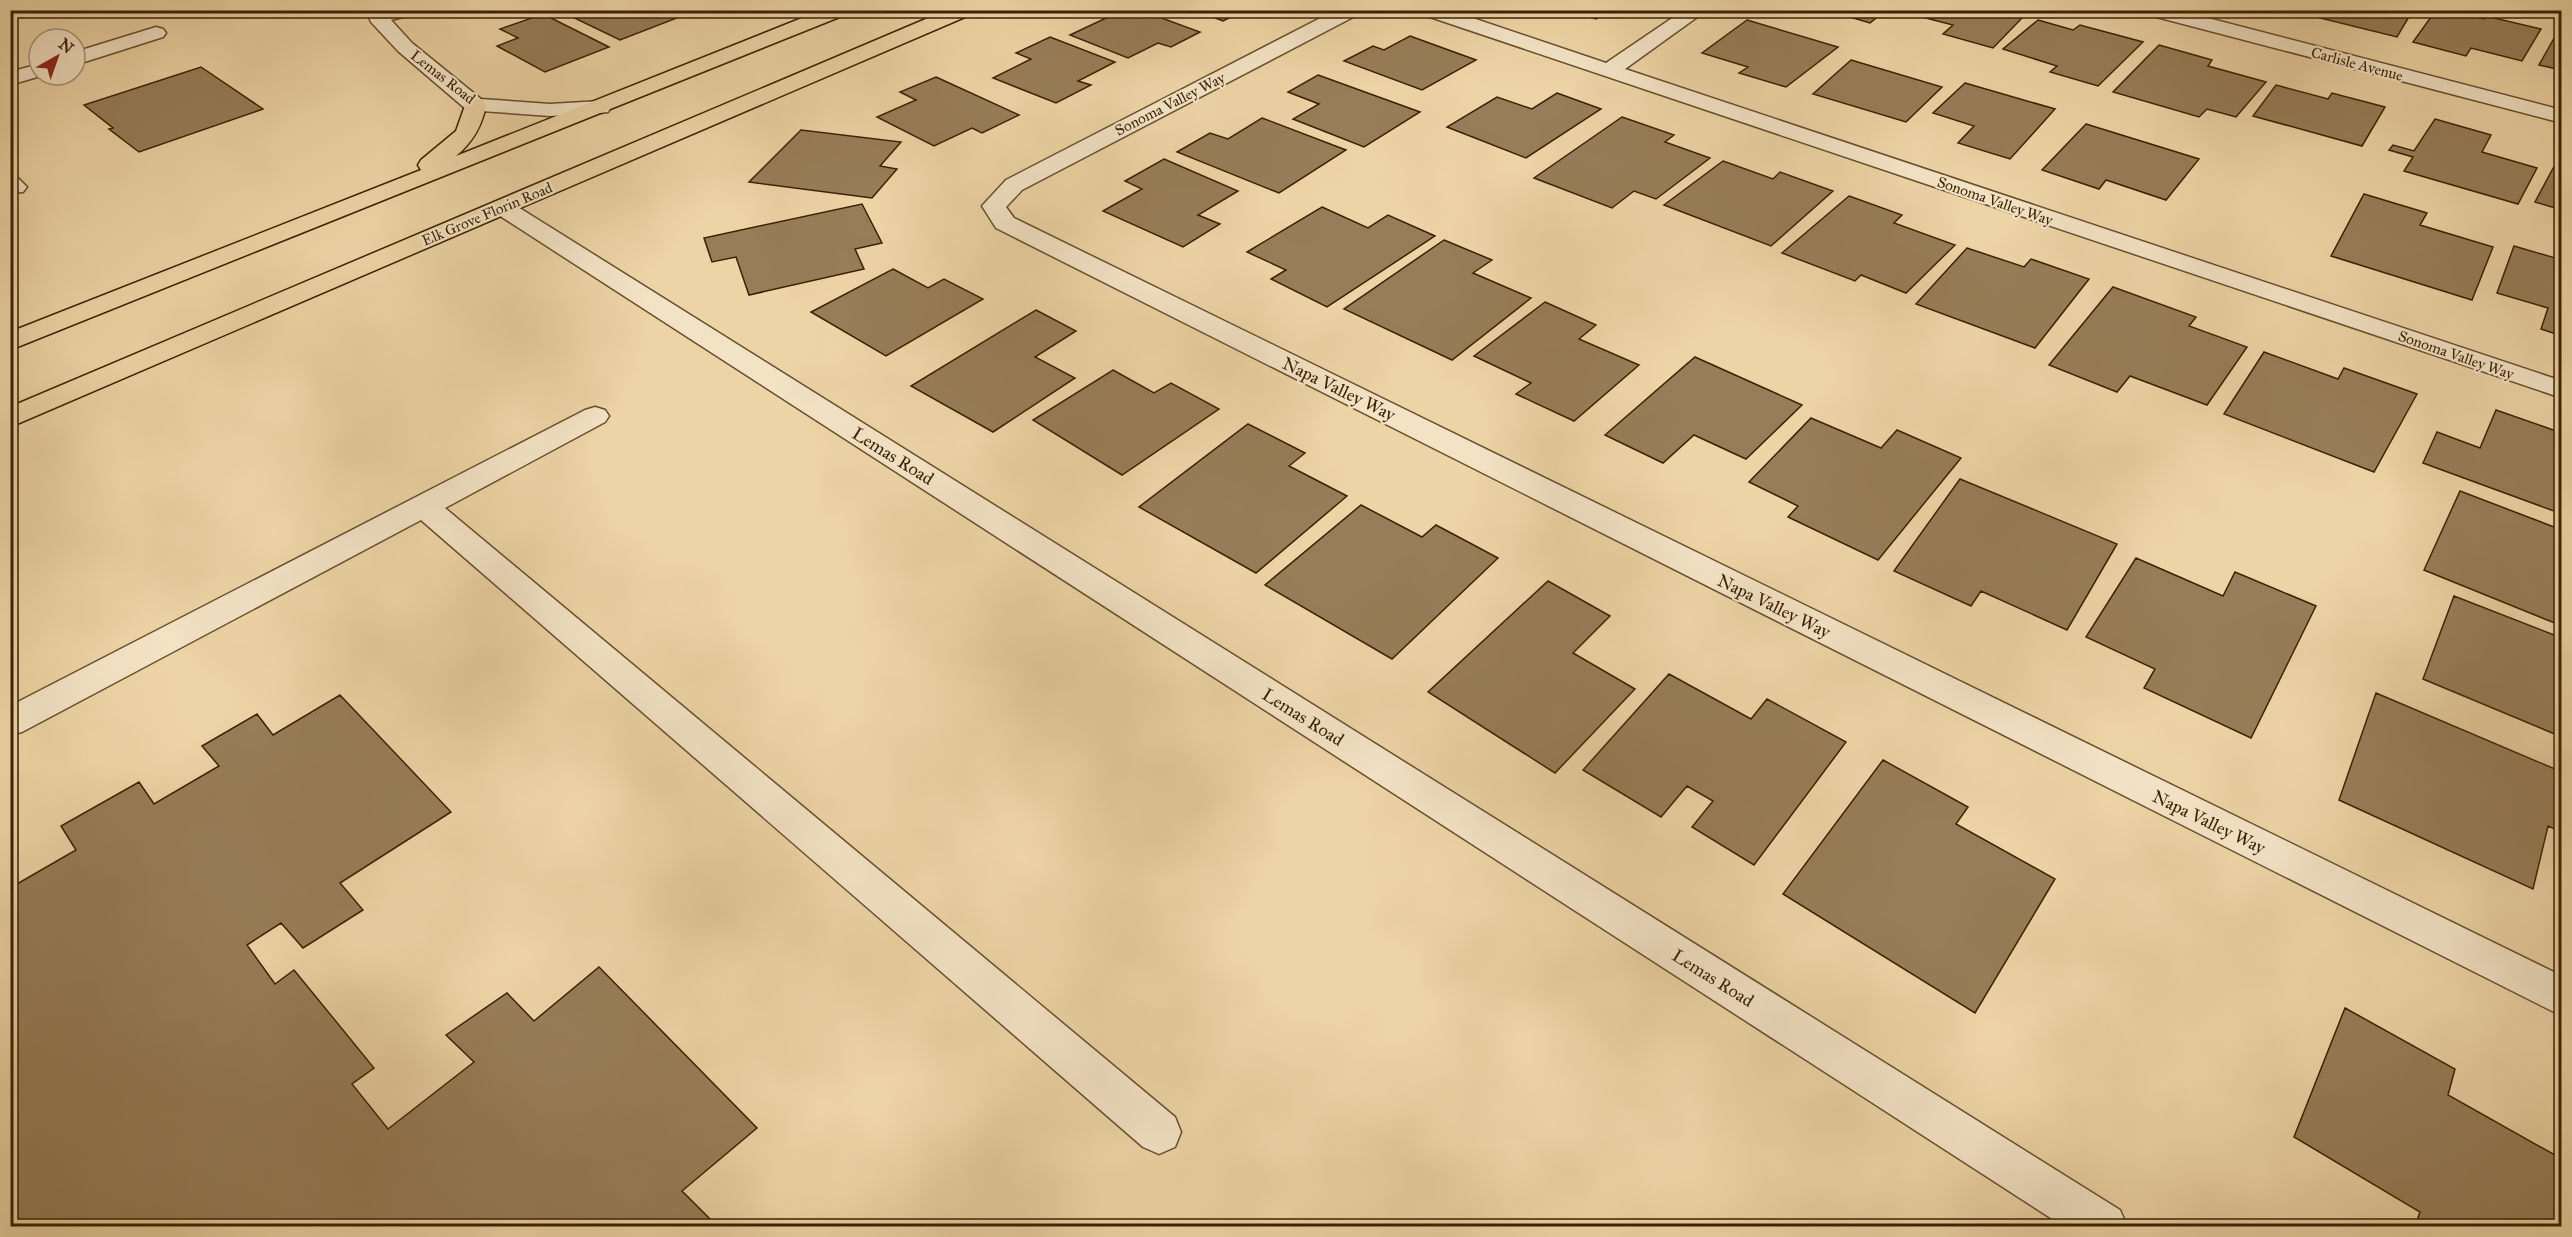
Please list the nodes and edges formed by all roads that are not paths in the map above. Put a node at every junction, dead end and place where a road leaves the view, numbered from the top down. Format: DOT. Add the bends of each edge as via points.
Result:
graph roads {
  1 [pos="408,10"];
  2 [pos="840,10"];
  3 [pos="965,10"];
  4 [pos="1352,10"];
  5 [pos="1428,10"];
  6 [pos="1698,10"];
  7 [pos="2152,10"];
  8 [pos="376,14"];
  9 [pos="2213,18"];
  10 [pos="156,33"];
  11 [pos="87,55"];
  12 [pos="1608,71"];
  13 [pos="27,74"];
  14 [pos="10,79"];
  15 [pos="475,105"];
  16 [pos="600,106"];
  17 [pos="2562,117"];
  18 [pos="374,199"];
  19 [pos="993,206"];
  20 [pos="502,207"];
  21 [pos="10,342"];
  22 [pos="2562,390"];
  23 [pos="595,416"];
  24 [pos="10,418"];
  25 [pos="424,506"];
  26 [pos="10,722"];
  27 [pos="2562,997"];
  28 [pos="1159,1132"];
  29 [pos="2104,1227"];
  1 -- 8 [label="street"];
  2 -- 16 [label="main road"];
  3 -- 20 [label="main road, Elk Grove Florin Road"];
  4 -- 19 [label="street, Sonoma Valley Way" via="1014,185"];
  5 -- 12 [label="street, Sonoma Valley Way"];
  6 -- 12 [label="street"];
  7 -- 9 [label="street, Carlisle Avenue"];
  8 -- 15 [label="street, Lemas Road" via="405,48"];
  9 -- 17 [label="street, Carlisle Avenue"];
  10 -- 11 [label="street"];
  12 -- 22 [label="street, Sonoma Valley Way"];
  13 -- 14 [label="street"];
  15 -- 16 [label="street, Lemas Road" via="550,110"];
  15 -- 18 [label="main road" via="470,129 460,142"];
  16 -- 18 [label="main road"];
  18 -- 21 [label="main road"];
  19 -- 27 [label="street, Napa Valley Way" via="1005,223"];
  20 -- 24 [label="main road, Elk Grove Florin Road"];
  20 -- 29 [label="street, Lemas Road"];
  23 -- 25 [label="street"];
  25 -- 26 [label="street"];
  25 -- 28 [label="street"];
}
